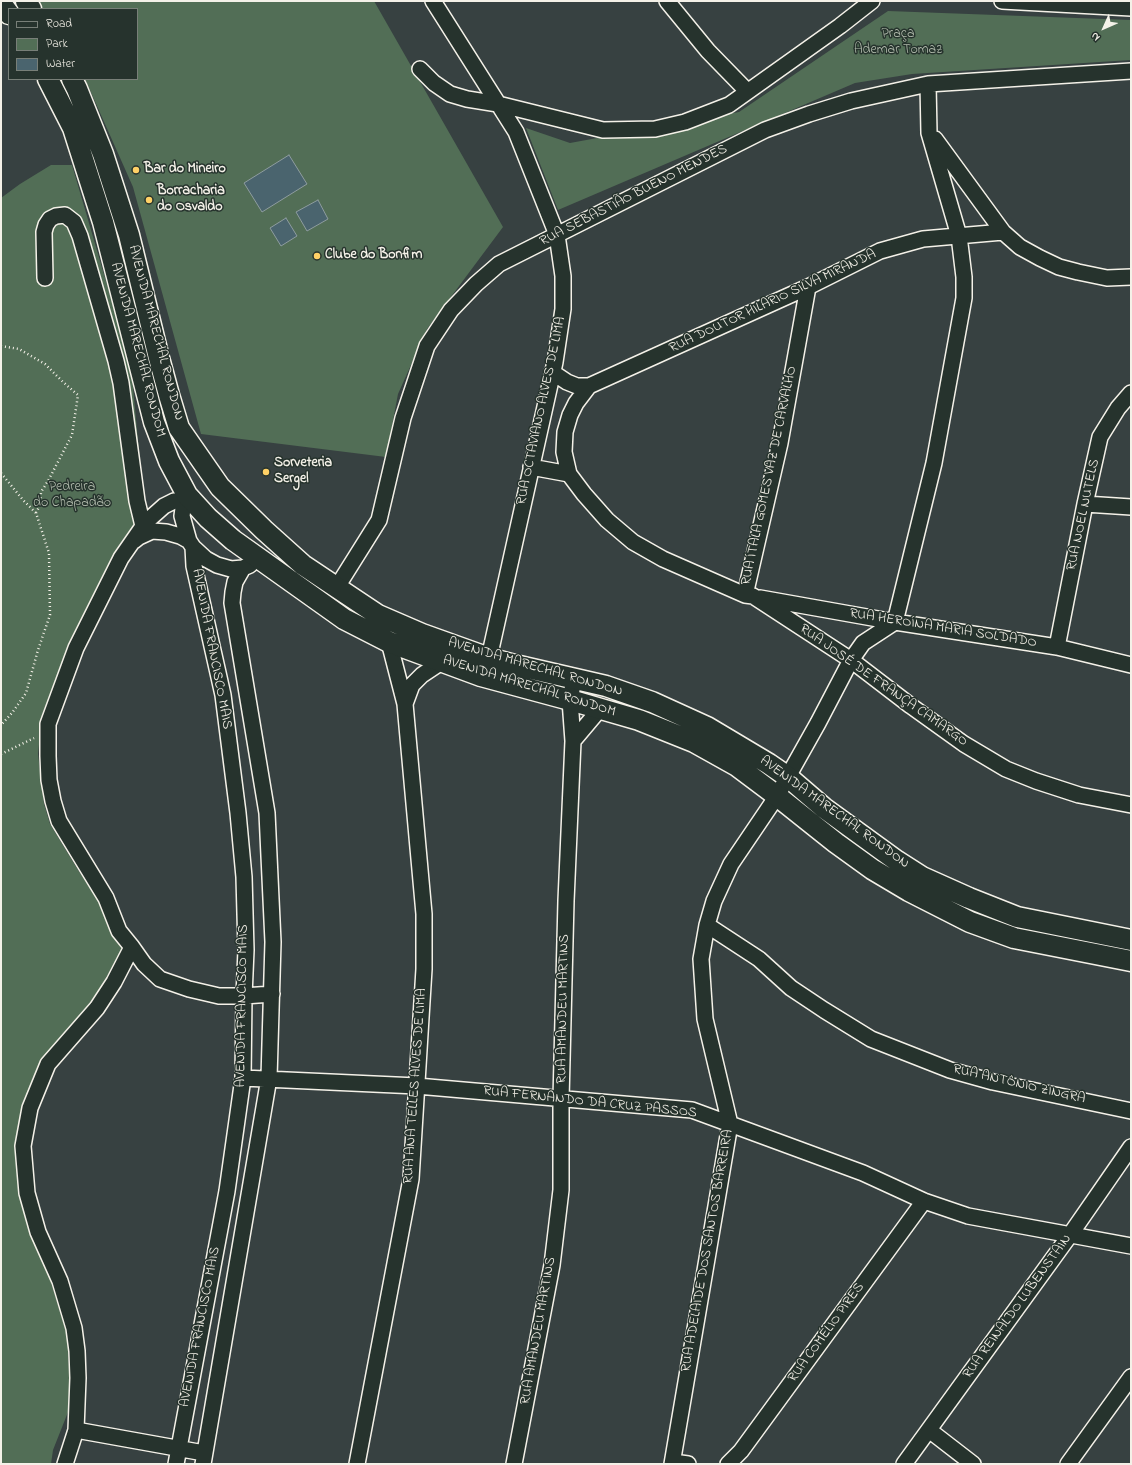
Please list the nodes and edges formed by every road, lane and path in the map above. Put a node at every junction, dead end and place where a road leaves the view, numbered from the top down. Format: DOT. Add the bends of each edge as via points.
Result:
graph roads {
  1 [pos="433,1"];
  2 [pos="667,1"];
  3 [pos="872,1"];
  4 [pos="1002,1"];
  5 [pos="1,3"];
  6 [pos="1131,8"];
  7 [pos="8,13"];
  8 [pos="420,69"];
  9 [pos="1131,71"];
  10 [pos="49,80"];
  11 [pos="72,80"];
  12 [pos="928,84"];
  13 [pos="747,91"];
  14 [pos="498,104"];
  15 [pos="929,132"];
  16 [pos="1003,232"];
  17 [pos="557,235"];
  18 [pos="959,236"];
  19 [pos="1131,277"];
  20 [pos="45,278"];
  21 [pos="808,287"];
  22 [pos="1,346"];
  23 [pos="552,372"];
  24 [pos="589,386"];
  25 [pos="1131,392"];
  26 [pos="531,467"];
  27 [pos="1,472"];
  28 [pos="569,474"];
  29 [pos="220,487"];
  30 [pos="186,498"];
  31 [pos="1085,504"];
  32 [pos="1131,508"];
  33 [pos="36,513"];
  34 [pos="143,526"];
  35 [pos="264,530"];
  36 [pos="130,544"];
  37 [pos="191,544"];
  38 [pos="250,563"];
  39 [pos="337,587"];
  40 [pos="749,596"];
  41 [pos="895,622"];
  42 [pos="389,642"];
  43 [pos="1057,647"];
  44 [pos="489,658"];
  45 [pos="850,660"];
  46 [pos="443,662"];
  47 [pos="1131,665"];
  48 [pos="574,679"];
  49 [pos="570,700"];
  50 [pos="405,704"];
  51 [pos="600,709"];
  52 [pos="1,725"];
  53 [pos="48,732"];
  54 [pos="573,741"];
  55 [pos="1,754"];
  56 [pos="788,777"];
  57 [pos="777,796"];
  58 [pos="1131,805"];
  59 [pos="707,925"];
  60 [pos="1131,940"];
  61 [pos="132,948"];
  62 [pos="1131,961"];
  63 [pos="272,994"];
  64 [pos="244,996"];
  65 [pos="243,1078"];
  66 [pos="269,1078"];
  67 [pos="417,1086"];
  68 [pos="561,1099"];
  69 [pos="1131,1111"];
  70 [pos="730,1124"];
  71 [pos="1131,1148"];
  72 [pos="924,1201"];
  73 [pos="1070,1235"];
  74 [pos="1131,1246"];
  75 [pos="1131,1377"];
  76 [pos="76,1430"];
  77 [pos="929,1430"];
  78 [pos="177,1457"];
  79 [pos="203,1459"];
  80 [pos="673,1463"];
  81 [pos="65,1464"];
  82 [pos="358,1464"];
  83 [pos="514,1464"];
  84 [pos="688,1464"];
  85 [pos="728,1464"];
  86 [pos="904,1464"];
  87 [pos="973,1464"];
  88 [pos="1068,1464"];
  1 -- 14 [label="street, RUA OCTAVIANO ALVES DE LIMA"];
  2 -- 13 [label="street" via="708,51"];
  3 -- 13 [label="street"];
  4 -- 6 [label="street"];
  5 -- 7 [label="main road"];
  8 -- 14 [label="street" via="450,94 467,100"];
  9 -- 12 [label="street, RUA SEBASTIÃO BUENO MENDES"];
  10 -- 30 [label="main road, AVENIDA MARECHAL RONDOM" via="73,128 103,222 154,422"];
  11 -- 29 [label="main road, AVENIDA MARECHAL RONDON" via="102,154 129,235 163,373 180,428"];
  12 -- 15 [label="street"];
  12 -- 17 [label="street, RUA SEBASTIÃO BUENO MENDES" via="851,101 765,130"];
  13 -- 14 [label="street" via="729,105 685,122 655,129 603,130"];
  14 -- 17 [label="street, RUA OCTAVIANO ALVES DE LIMA" via="516,132"];
  15 -- 16 [label="street"];
  15 -- 18 [label="street"];
  16 -- 18 [label="street, RUA DOUTOR HILARIO SILVA MIRANDA"];
  16 -- 19 [label="street" via="1020,247 1059,267 1107,278"];
  17 -- 23 [label="street, RUA OCTAVIANO ALVES DE LIMA" via="563,276 564,309"];
  17 -- 39 [label="street, RUA SEBASTIÃO BUENO MENDES" via="500,264 476,284 451,310 427,346 403,418 378,520"];
  18 -- 21 [label="street, RUA DOUTOR HILARIO SILVA MIRANDA" via="923,240 880,251"];
  18 -- 41 [label="street" via="964,298 934,463"];
  20 -- 34 [label="street" via="46,225 50,219 65,215 74,222 80,236 116,362 137,502"];
  21 -- 24 [label="street, RUA DOUTOR HILARIO SILVA MIRANDA"];
  21 -- 40 [label="street, RUA ÍTALA GOMES VAZ DE CARVALHO"];
  22 -- 33 [label="path" via="19,349 46,364 78,395 72,435 41,492 40,505"];
  23 -- 24 [label="street" via="576,386"];
  23 -- 26 [label="street, RUA OCTAVIANO ALVES DE LIMA"];
  24 -- 28 [label="street" via="576,403 565,432 564,452"];
  25 -- 31 [label="street, RUA NOEL NUTELS" via="1100,436"];
  26 -- 28 [label="street"];
  26 -- 44 [label="street, RUA OCTAVIANO ALVES DE LIMA"];
  27 -- 33 [label="path"];
  28 -- 40 [label="street, RUA JOSÉ DE FRANÇA CAMARGO" via="607,520 633,542 663,559"];
  29 -- 30 [label="main road" via="198,487"];
  29 -- 35 [label="main road, AVENIDA MARECHAL RONDON"];
  30 -- 34 [label="street" via="164,506"];
  30 -- 37 [label="street, AVENIDA FRANCISCO MAIS" via="182,516"];
  30 -- 38 [label="main road, AVENIDA MARECHAL RONDOM" via="233,540"];
  31 -- 32 [label="street"];
  31 -- 43 [label="street, RUA NOEL NUTELS"];
  33 -- 52 [label="path" via="49,553 50,615 26,693"];
  34 -- 36 [label="street"];
  35 -- 38 [label="main road" via="263,544"];
  35 -- 39 [label="main road, AVENIDA MARECHAL RONDON" via="303,565"];
  36 -- 37 [label="street" via="152,531 180,536"];
  36 -- 53 [label="street" via="120,558 76,648 48,724"];
  37 -- 38 [label="street" via="206,559 217,565 231,569"];
  37 -- 64 [label="street, AVENIDA FRANCISCO MAIS" via="222,695 238,813 244,877"];
  38 -- 42 [label="main road, AVENIDA MARECHAL RONDOM" via="344,619"];
  38 -- 63 [label="street, AVENIDA FRANCISCO MAIS" via="235,582 232,604 267,813 273,942"];
  39 -- 44 [label="main road, AVENIDA MARECHAL RONDON" via="378,616"];
  40 -- 41 [label="street, RUA HEROÍNA MARIA SOLDADO"];
  40 -- 45 [label="street, RUA JOSÉ DE FRANÇA CAMARGO"];
  41 -- 43 [label="street, RUA HEROÍNA MARIA SOLDADO"];
  41 -- 45 [label="street, RUA ADELAIDE DOS SANTOS BARREIRA" via="863,643"];
  42 -- 46 [label="main road, AVENIDA MARECHAL RONDOM"];
  42 -- 50 [label="street, RUA ANA TELLES ALVES DE LIMA"];
  43 -- 47 [label="street, RUA HEROÍNA MARIA SOLDADO"];
  44 -- 48 [label="main road, AVENIDA MARECHAL RONDON"];
  45 -- 56 [label="street, RUA ADELAIDE DOS SANTOS BARREIRA"];
  45 -- 58 [label="street, RUA JOSÉ DE FRANÇA CAMARGO" via="964,744 1006,769 1079,795"];
  46 -- 49 [label="main road, AVENIDA MARECHAL RONDOM" via="481,676"];
  46 -- 50 [label="street, RUA ANA TELLES ALVES DE LIMA" via="422,675 412,686"];
  48 -- 49 [label="street, RUA AMANDEU MARTINS"];
  48 -- 56 [label="main road, AVENIDA MARECHAL RONDON" via="606,686 675,712 741,746"];
  49 -- 51 [label="main road, AVENIDA MARECHAL RONDOM"];
  49 -- 54 [label="street, RUA AMANDEU MARTINS"];
  50 -- 67 [label="street, RUA ANA TELLES ALVES DE LIMA" via="424,914 424,969"];
  51 -- 54 [label="street"];
  51 -- 57 [label="main road, AVENIDA MARECHAL RONDOM" via="640,720 694,742 737,766"];
  53 -- 55 [label="path"];
  53 -- 61 [label="street" via="49,780 59,821 106,898 119,931"];
  54 -- 68 [label="street, RUA AMANDEU MARTINS"];
  56 -- 57 [label="street, RUA ADELAIDE DOS SANTOS BARREIRA"];
  56 -- 60 [label="main road, AVENIDA MARECHAL RONDON" via="824,808 922,877 1017,917"];
  57 -- 59 [label="street, RUA ADELAIDE DOS SANTOS BARREIRA" via="731,864 714,901"];
  57 -- 62 [label="main road, AVENIDA MARECHAL RONDOM" via="872,869 970,922 1014,938"];
  59 -- 69 [label="street, RUA ANTÔNIO ZINGRA" via="759,959 791,988 871,1039 950,1070 993,1082"];
  59 -- 70 [label="street, RUA ADELAIDE DOS SANTOS BARREIRA" via="701,959 705,1019"];
  61 -- 64 [label="street" via="160,979 219,996"];
  61 -- 76 [label="street" via="97,1008 48,1064 30,1108 23,1146 27,1194 38,1232 60,1282 74,1328 78,1351"];
  63 -- 64 [label="street"];
  63 -- 66 [label="street, AVENIDA FRANCISCO MAIS"];
  64 -- 65 [label="street, AVENIDA FRANCISCO MAIS"];
  65 -- 66 [label="street, RUA FERNANDO DA CRUZ PASSOS"];
  65 -- 78 [label="street, AVENIDA FRANCISCO MAIS" via="227,1191"];
  66 -- 67 [label="street, RUA FERNANDO DA CRUZ PASSOS"];
  66 -- 79 [label="street, AVENIDA FRANCISCO MAIS"];
  67 -- 68 [label="street, RUA FERNANDO DA CRUZ PASSOS"];
  67 -- 82 [label="street, RUA ANA TELLES ALVES DE LIMA" via="411,1179"];
  68 -- 70 [label="street, RUA FERNANDO DA CRUZ PASSOS" via="692,1110"];
  68 -- 83 [label="street, RUA AMANDEU MARTINS" via="561,1190 552,1265"];
  70 -- 72 [label="street, RUA FERNANDO DA CRUZ PASSOS" via="863,1173"];
  70 -- 80 [label="street, RUA ADELAIDE DOS SANTOS BARREIRA"];
  71 -- 73 [label="street, RUA REINALDO LUBENSTAIN"];
  72 -- 73 [label="street, RUA FERNANDO DA CRUZ PASSOS" via="968,1216"];
  72 -- 85 [label="street, RUA COMÉLIO PIRES" via="741,1451"];
  73 -- 74 [label="street, RUA FERNANDO DA CRUZ PASSOS"];
  73 -- 77 [label="street, RUA REINALDO LUBENSTAIN"];
  75 -- 88 [label="street"];
  76 -- 78 [label="street"];
  76 -- 81 [label="street"];
  77 -- 86 [label="street, RUA REINALDO LUBENSTAIN"];
  77 -- 87 [label="street"];
  78 -- 79 [label="street"];
  80 -- 84 [label="street"];
}
